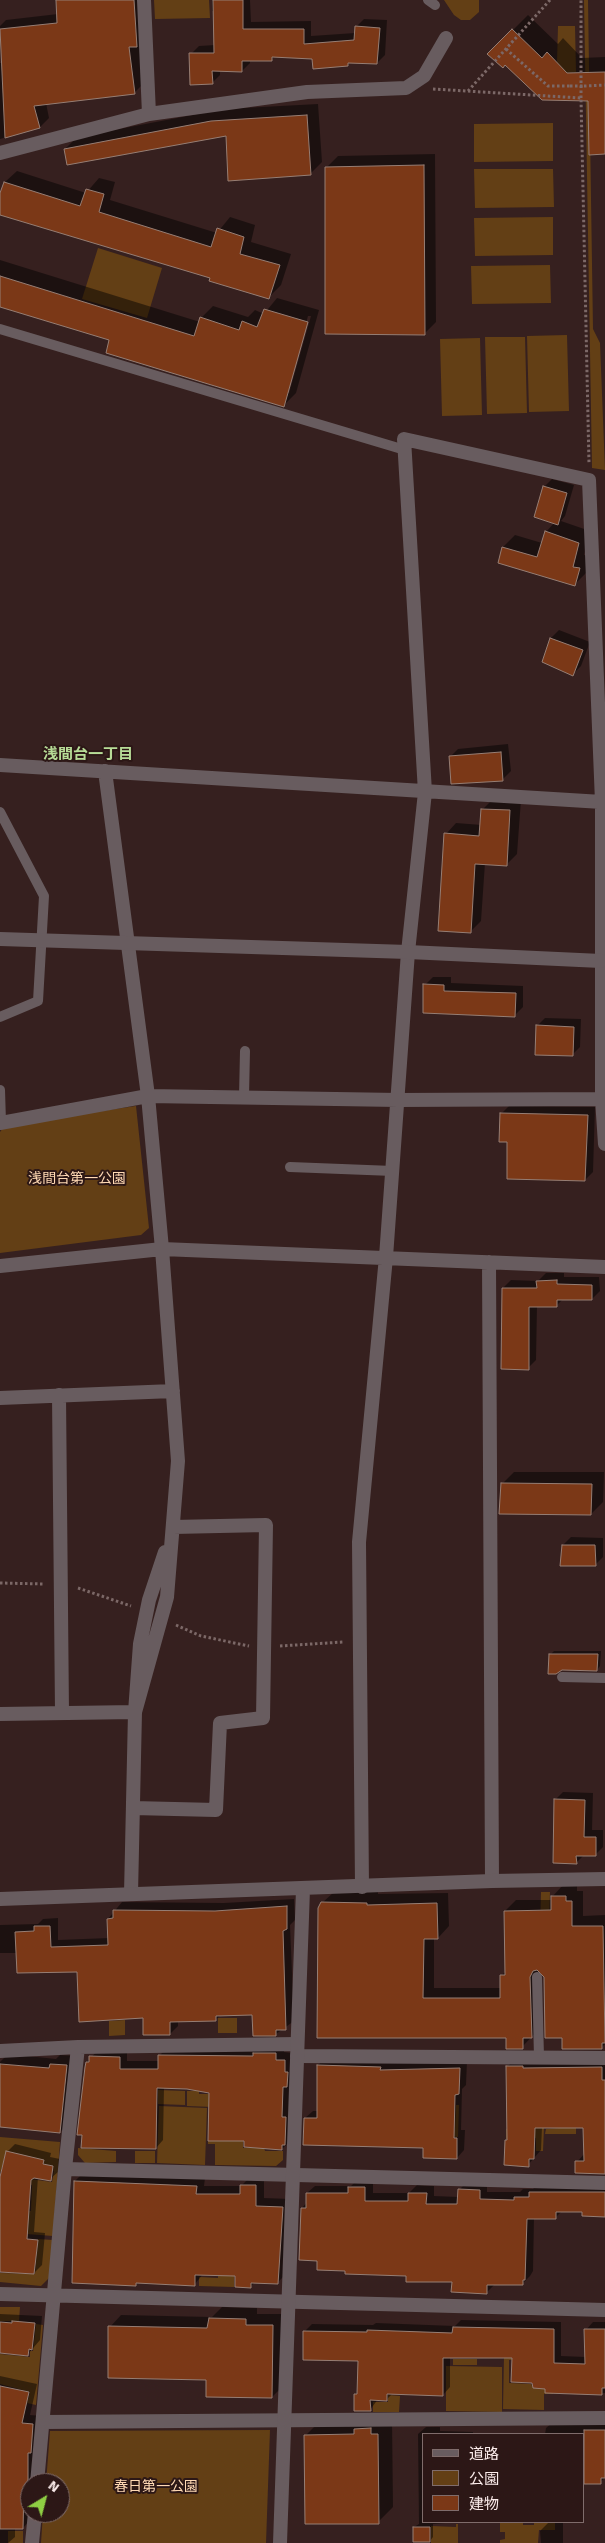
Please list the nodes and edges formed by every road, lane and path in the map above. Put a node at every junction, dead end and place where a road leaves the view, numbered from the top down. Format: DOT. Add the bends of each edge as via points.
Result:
graph roads {
  1 [pos="144,0"];
  2 [pos="550,0"];
  3 [pos="581,0"];
  4 [pos="446,38"];
  5 [pos="506,50"];
  6 [pos="605,85"];
  7 [pos="406,88"];
  8 [pos="468,91"];
  9 [pos="581,98"];
  10 [pos="149,114"];
  11 [pos="0,152"];
  12 [pos="0,329"];
  13 [pos="404,450"];
  14 [pos="590,480"];
  15 [pos="0,765"];
  16 [pos="105,771"];
  17 [pos="425,792"];
  18 [pos="602,802"];
  19 [pos="0,812"];
  20 [pos="0,940"];
  21 [pos="42,941"];
  22 [pos="127,944"];
  23 [pos="408,952"];
  24 [pos="601,961"];
  25 [pos="0,1017"];
  26 [pos="245,1051"];
  27 [pos="0,1090"];
  28 [pos="148,1096"];
  29 [pos="244,1097"];
  30 [pos="602,1099"];
  31 [pos="398,1100"];
  32 [pos="0,1123"];
  33 [pos="605,1144"];
  34 [pos="290,1167"];
  35 [pos="392,1171"];
  36 [pos="162,1249"];
  37 [pos="386,1257"];
  38 [pos="489,1262"];
  39 [pos="0,1266"];
  40 [pos="605,1267"];
  41 [pos="173,1391"];
  42 [pos="59,1396"];
  43 [pos="0,1398"];
  44 [pos="173,1527"];
  45 [pos="562,1677"];
  46 [pos="605,1678"];
  47 [pos="135,1712"];
  48 [pos="62,1713"];
  49 [pos="0,1714"];
  50 [pos="133,1808"];
  51 [pos="605,1879"];
  52 [pos="492,1881"];
  53 [pos="362,1887"];
  54 [pos="303,1889"];
  55 [pos="131,1894"];
  56 [pos="0,1899"];
  57 [pos="538,1977"];
  58 [pos="78,2047"];
  59 [pos="297,2050"];
  60 [pos="0,2051"];
  61 [pos="539,2056"];
  62 [pos="605,2058"];
  63 [pos="65,2169"];
  64 [pos="292,2174"];
  65 [pos="605,2184"];
  66 [pos="0,2294"];
  67 [pos="55,2296"];
  68 [pos="288,2302"];
  69 [pos="605,2310"];
  70 [pos="605,2418"];
  71 [pos="43,2422"];
  72 [pos="283,2422"];
  73 [pos="38,2473"];
  74 [pos="34,2523"];
  75 [pos="32,2543"];
  76 [pos="280,2543"];
  1 -- 10 [label="street"];
  2 -- 5 [label="path"];
  3 -- 9 [label="path"];
  4 -- 7 [label="street" via="424,76"];
  5 -- 6 [label="path, bridge" via="548,86"];
  5 -- 8 [label="path"];
  7 -- 8 [label="path"];
  7 -- 10 [label="street" via="307,92"];
  8 -- 9 [label="path"];
  9 -- 14 [label="path"];
  10 -- 11 [label="street"];
  12 -- 13 [label="lane"];
  13 -- 14 [label="street" via="404,439"];
  13 -- 17 [label="street"];
  14 -- 18 [label="street"];
  15 -- 16 [label="street"];
  16 -- 17 [label="street"];
  16 -- 22 [label="street"];
  17 -- 18 [label="street"];
  17 -- 23 [label="street"];
  18 -- 24 [label="street"];
  19 -- 21 [label="lane" via="44,896"];
  20 -- 21 [label="street"];
  21 -- 22 [label="street"];
  21 -- 25 [label="lane" via="38,1001"];
  22 -- 23 [label="street"];
  22 -- 28 [label="street"];
  23 -- 24 [label="street"];
  23 -- 31 [label="street"];
  24 -- 30 [label="street"];
  26 -- 29 [label="lane"];
  27 -- 32 [label="lane"];
  28 -- 29 [label="street"];
  28 -- 32 [label="street"];
  28 -- 36 [label="street"];
  29 -- 31 [label="street"];
  30 -- 31 [label="street"];
  30 -- 33 [label="street"];
  31 -- 35 [label="street"];
  34 -- 35 [label="lane"];
  35 -- 37 [label="street"];
  36 -- 37 [label="street"];
  36 -- 39 [label="street"];
  36 -- 41 [label="street"];
  37 -- 38 [label="street"];
  37 -- 53 [label="street" via="359,1542"];
  38 -- 40 [label="street"];
  38 -- 52 [label="street"];
  41 -- 42 [label="street"];
  41 -- 44 [label="street" via="178,1461"];
  42 -- 43 [label="street"];
  42 -- 48 [label="street"];
  44 -- 47 [label="street" via="149,1600 140,1644"];
  44 -- 50 [label="street" via="266,1525 263,1718 220,1723 216,1810"];
  45 -- 46 [label="lane"];
  47 -- 48 [label="street"];
  47 -- 50 [label="street"];
  48 -- 49 [label="street"];
  50 -- 55 [label="street"];
  51 -- 52 [label="street"];
  52 -- 53 [label="street"];
  53 -- 54 [label="street"];
  54 -- 55 [label="street"];
  54 -- 59 [label="street"];
  55 -- 56 [label="street"];
  57 -- 61 [label="lane"];
  58 -- 59 [label="street"];
  58 -- 60 [label="street"];
  58 -- 63 [label="street"];
  59 -- 61 [label="street"];
  59 -- 64 [label="street"];
  61 -- 62 [label="street"];
  63 -- 64 [label="street"];
  63 -- 67 [label="street"];
  64 -- 65 [label="street"];
  64 -- 68 [label="street"];
  66 -- 67 [label="street"];
  67 -- 68 [label="street"];
  67 -- 71 [label="street"];
  68 -- 69 [label="street"];
  68 -- 72 [label="street"];
  70 -- 72 [label="street"];
  71 -- 72 [label="street"];
  71 -- 73 [label="street"];
  72 -- 76 [label="street"];
  74 -- 75 [label="street"];
}
